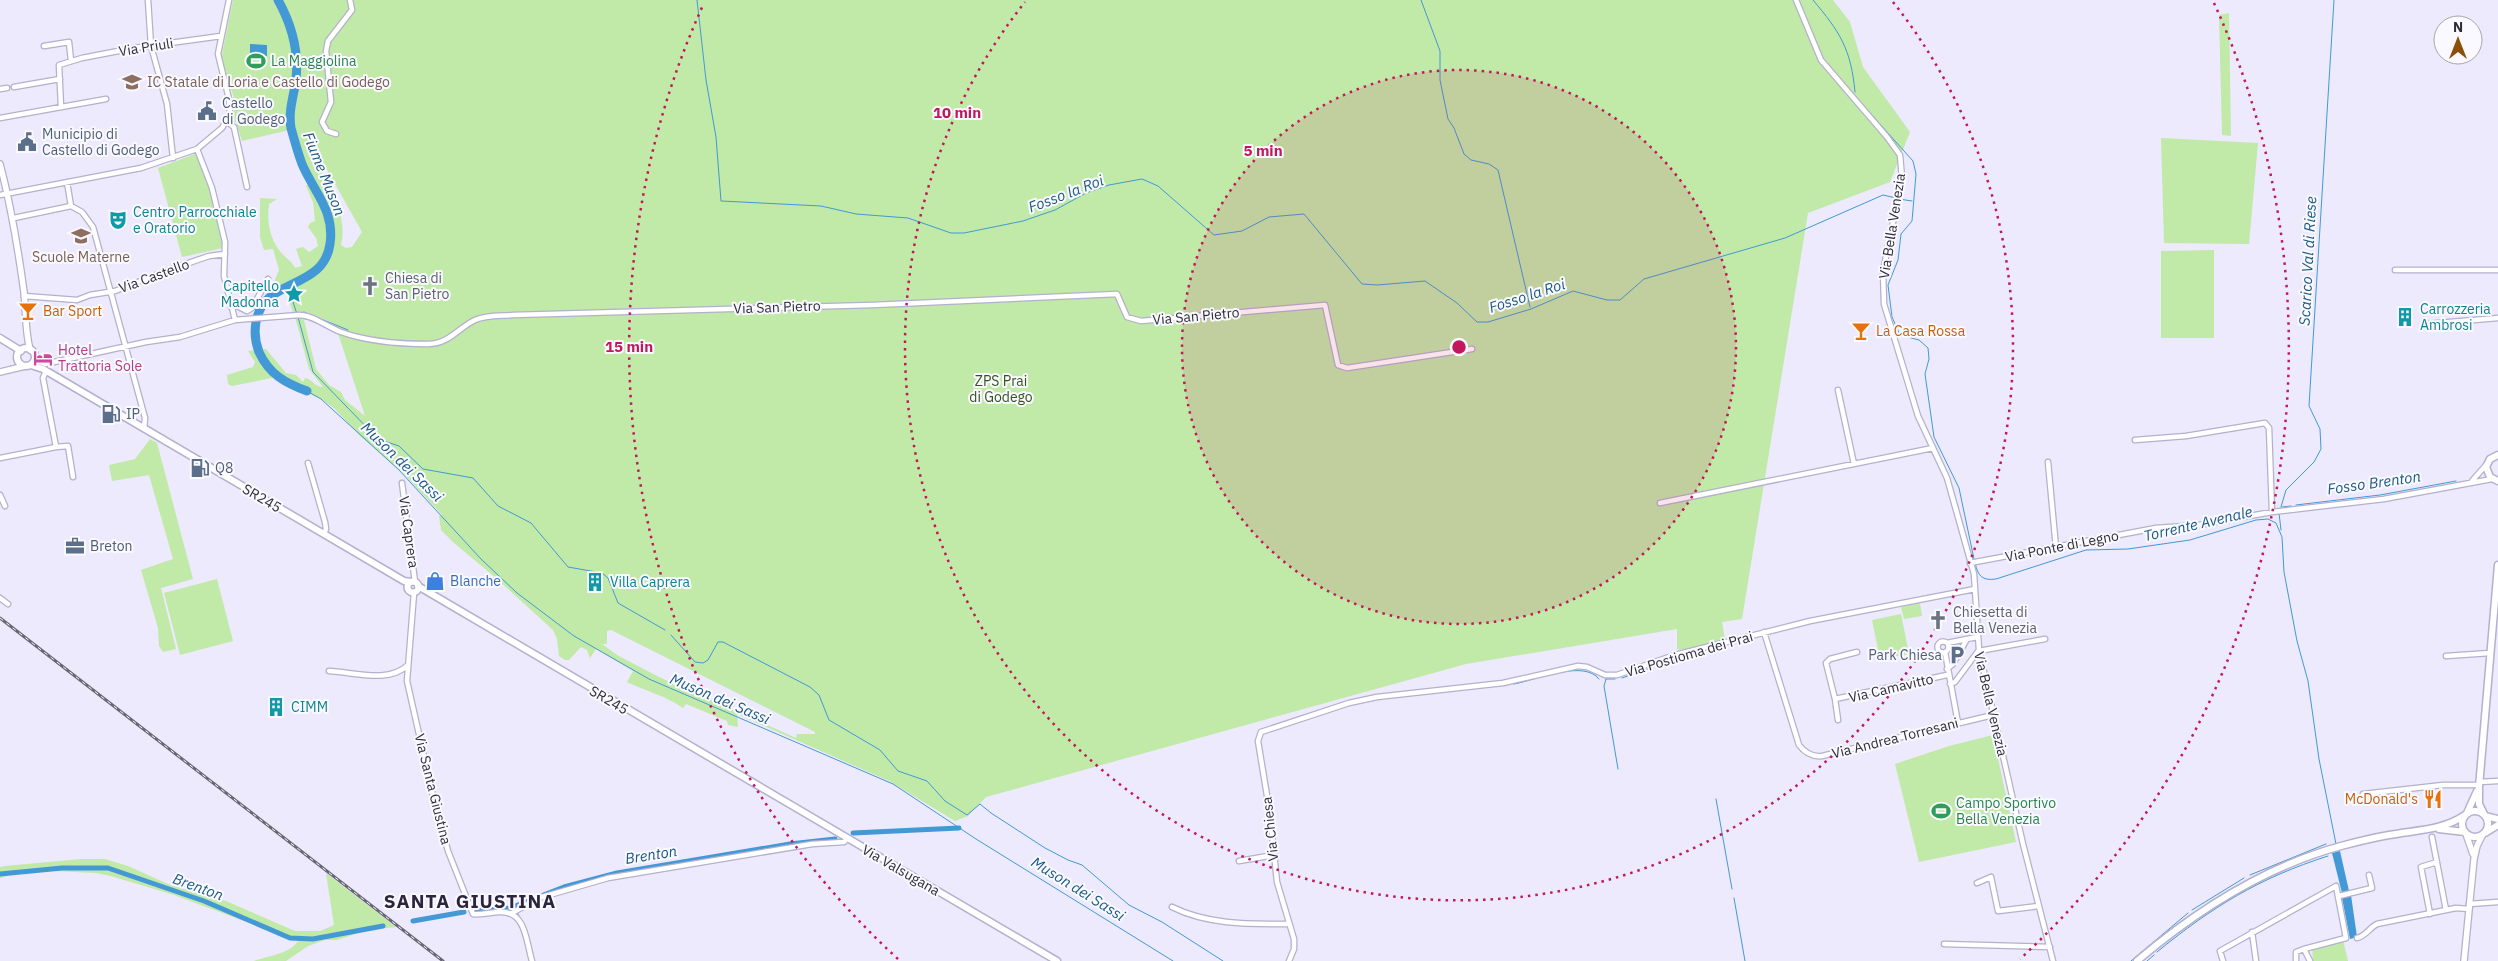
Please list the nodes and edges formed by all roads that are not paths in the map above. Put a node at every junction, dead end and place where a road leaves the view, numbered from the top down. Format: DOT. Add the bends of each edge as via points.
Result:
graph roads {
  1 [pos="148,0"];
  2 [pos="228,0"];
  3 [pos="350,0"];
  4 [pos="1796,0"];
  5 [pos="221,36"];
  6 [pos="44,46"];
  7 [pos="151,46"];
  8 [pos="71,61"];
  9 [pos="60,80"];
  10 [pos="14,87"];
  11 [pos="7,88"];
  12 [pos="0,89"];
  13 [pos="106,99"];
  14 [pos="61,107"];
  15 [pos="0,118"];
  16 [pos="227,122"];
  17 [pos="336,134"];
  18 [pos="197,149"];
  19 [pos="173,158"];
  20 [pos="0,164"];
  21 [pos="67,182"];
  22 [pos="247,187"];
  23 [pos="8,194"];
  24 [pos="0,195"];
  25 [pos="71,206"];
  26 [pos="14,218"];
  27 [pos="225,254"];
  28 [pos="2396,270"];
  29 [pos="2498,270"];
  30 [pos="268,279"];
  31 [pos="111,291"];
  32 [pos="24,296"];
  33 [pos="231,307"];
  34 [pos="2498,318"];
  35 [pos="235,320"];
  36 [pos="2426,324"];
  37 [pos="0,338"];
  38 [pos="127,347"];
  39 [pos="1472,349"];
  40 [pos="23,353"];
  41 [pos="32,363"];
  42 [pos="13,368"];
  43 [pos="44,370"];
  44 [pos="0,372"];
  45 [pos="1838,390"];
  46 [pos="144,429"];
  47 [pos="2135,440"];
  48 [pos="56,447"];
  49 [pos="1933,448"];
  50 [pos="2498,450"];
  51 [pos="2498,454"];
  52 [pos="0,458"];
  53 [pos="2489,461"];
  54 [pos="2048,462"];
  55 [pos="308,463"];
  56 [pos="1854,464"];
  57 [pos="73,477"];
  58 [pos="2496,481"];
  59 [pos="402,482"];
  60 [pos="2471,483"];
  61 [pos="0,495"];
  62 [pos="1660,503"];
  63 [pos="5,506"];
  64 [pos="2272,512"];
  65 [pos="324,534"];
  66 [pos="2056,548"];
  67 [pos="1971,563"];
  68 [pos="2498,565"];
  69 [pos="414,586"];
  70 [pos="1975,589"];
  71 [pos="0,598"];
  72 [pos="8,604"];
  73 [pos="1764,632"];
  74 [pos="1977,637"];
  75 [pos="1967,639"];
  76 [pos="2045,639"];
  77 [pos="1947,644"];
  78 [pos="1979,650"];
  79 [pos="2493,651"];
  80 [pos="1857,652"];
  81 [pos="1944,652"];
  82 [pos="2446,656"];
  83 [pos="408,665"];
  84 [pos="1947,669"];
  85 [pos="329,672"];
  86 [pos="1948,675"];
  87 [pos="1950,684"];
  88 [pos="1835,699"];
  89 [pos="1993,715"];
  90 [pos="1838,720"];
  91 [pos="1958,723"];
  92 [pos="1259,733"];
  93 [pos="745,779"];
  94 [pos="2498,781"];
  95 [pos="2479,785"];
  96 [pos="2363,794"];
  97 [pos="2466,815"];
  98 [pos="2485,815"];
  99 [pos="2498,819"];
  100 [pos="2498,825"];
  101 [pos="2433,829"];
  102 [pos="2466,833"];
  103 [pos="2484,834"];
  104 [pos="2432,837"];
  105 [pos="847,839"];
  106 [pos="1274,855"];
  107 [pos="2474,859"];
  108 [pos="1239,861"];
  109 [pos="2437,862"];
  110 [pos="2369,876"];
  111 [pos="1977,883"];
  112 [pos="2341,896"];
  113 [pos="2498,902"];
  114 [pos="2039,906"];
  115 [pos="2469,907"];
  116 [pos="1172,908"];
  117 [pos="2446,910"];
  118 [pos="515,911"];
  119 [pos="2430,914"];
  120 [pos="1289,924"];
  121 [pos="2252,932"];
  122 [pos="2357,938"];
  123 [pos="1944,944"];
  124 [pos="2050,947"];
  125 [pos="2304,949"];
  126 [pos="532,961"];
  127 [pos="1057,961"];
  128 [pos="1289,961"];
  129 [pos="2053,961"];
  130 [pos="2137,961"];
  131 [pos="2223,961"];
  132 [pos="2256,961"];
  133 [pos="2296,961"];
  134 [pos="2310,961"];
  135 [pos="2464,961"];
  1 -- 7 [label="street"];
  2 -- 5 [label="street"];
  3 -- 17 [label="street" via="352,10 332,35 326,51 331,102 322,122 327,131"];
  4 -- 49 [label="street, Via Bella Venezia" via="1821,60 1900,155 1902,172 1883,271 1883,295 1915,408"];
  5 -- 7 [label="street, Via Priuli"];
  5 -- 16 [label="street" via="218,58 230,107"];
  6 -- 8 [label="street" via="69,42"];
  7 -- 8 [label="street, Via Priuli"];
  7 -- 19 [label="street" via="168,104"];
  8 -- 9 [label="street" via="59,65"];
  9 -- 10 [label="street"];
  9 -- 14 [label="street"];
  11 -- 12 [label="street"];
  13 -- 14 [label="street"];
  14 -- 15 [label="street"];
  16 -- 18 [label="street"];
  16 -- 22 [label="street" via="234,127"];
  18 -- 19 [label="street"];
  18 -- 27 [label="street" via="212,188 226,245"];
  19 -- 21 [label="street" via="141,168"];
  20 -- 23 [label="street"];
  21 -- 23 [label="street"];
  21 -- 25 [label="street"];
  23 -- 24 [label="street"];
  23 -- 26 [label="street"];
  25 -- 26 [label="street"];
  25 -- 31 [label="street" via="82,212 93,227"];
  26 -- 32 [label="street"];
  27 -- 31 [label="street, Via Castello" via="209,256"];
  27 -- 33 [label="street" via="224,276"];
  28 -- 29 [label="street"];
  30 -- 33 [label="street" via="252,308"];
  31 -- 32 [label="street, Via Castello" via="76,300"];
  31 -- 38 [label="street"];
  32 -- 40 [label="street" via="27,339"];
  33 -- 35 [label="street"];
  34 -- 36 [label="street"];
  35 -- 38 [label="street, Via San Pietro" via="180,337"];
  35 -- 39 [label="street, Via San Pietro" via="307,316 370,340 431,344 445,341 475,320 513,314 873,305 1117,294 1128,317 1141,321 1325,305 1338,365 1347,368"];
  37 -- 40 [label="main road, SR245"];
  38 -- 41 [label="street, Via San Pietro" via="45,364"];
  38 -- 46 [label="street" via="145,418"];
  40 -- 41 [label="main road, SR245"];
  40 -- 41 [label="main road" via="34,353"];
  40 -- 42 [label="street"];
  41 -- 42 [label="street"];
  41 -- 43 [label="main road, SR245"];
  42 -- 44 [label="street"];
  43 -- 46 [label="main road, SR245 / SR245"];
  43 -- 48 [label="street"];
  45 -- 56 [label="street"];
  46 -- 65 [label="main road, SR245 / SR245"];
  47 -- 64 [label="street" via="2186,436 2265,422 2269,428"];
  48 -- 52 [label="street"];
  48 -- 57 [label="street" via="68,446"];
  49 -- 56 [label="street"];
  49 -- 67 [label="street, Via Bella Venezia" via="1947,478"];
  50 -- 53 [label="main road"];
  51 -- 53 [label="main road"];
  53 -- 58 [label="main road" via="2487,470"];
  53 -- 60 [label="street"];
  54 -- 66 [label="street"];
  55 -- 65 [label="street" via="323,514"];
  56 -- 62 [label="street"];
  58 -- 60 [label="street, Via Ponte di Legno"];
  59 -- 69 [label="street, Via Caprera"];
  60 -- 64 [label="street, Via Ponte di Legno" via="2384,499"];
  61 -- 63 [label="street"];
  64 -- 66 [label="street, Via Ponte di Legno" via="2156,528"];
  65 -- 69 [label="main road, SR245 / SR245"];
  66 -- 67 [label="street, Via Ponte di Legno"];
  67 -- 70 [label="street, Via Bella Venezia"];
  68 -- 79 [label="main road"];
  69 -- 83 [label="street, Via Santa Giustina"];
  69 -- 93 [label="main road, SR245 / SR245"];
  70 -- 73 [label="street, Via Postioma dei Prai"];
  70 -- 74 [label="street, Via Bella Venezia"];
  71 -- 72 [label="street"];
  73 -- 91 [label="street, Via Andrea Torresani" via="1799,745 1809,754 1822,756"];
  73 -- 92 [label="street, Via Postioma dei Prai" via="1617,675 1605,675 1578,666 1503,683 1376,697"];
  74 -- 75 [label="street"];
  74 -- 78 [label="street, Via Bella Venezia"];
  75 -- 77 [label="street"];
  75 -- 84 [label="street"];
  76 -- 78 [label="street"];
  77 -- 81 [label="street" via="1948,650"];
  77 -- 81 [label="street" via="1938,645"];
  78 -- 87 [label="street" via="1956,682"];
  78 -- 89 [label="street, Via Bella Venezia"];
  79 -- 82 [label="street"];
  79 -- 95 [label="main road"];
  80 -- 88 [label="street, Via Camavitto" via="1826,663"];
  81 -- 84 [label="street, Via Camavitto"];
  83 -- 85 [label="street" via="401,672 379,676"];
  83 -- 118 [label="street, Via Santa Giustina" via="407,681 433,796 448,851 471,909 474,915"];
  84 -- 86 [label="street, Via Camavitto"];
  86 -- 87 [label="street, Via Camavitto"];
  86 -- 88 [label="street, Via Camavitto"];
  87 -- 91 [label="street, Via Camavitto"];
  88 -- 90 [label="street, Via Camavitto"];
  89 -- 91 [label="street, Via Andrea Torresani"];
  89 -- 114 [label="street, Via Bella Venezia"];
  92 -- 106 [label="street, Via Chiesa"];
  93 -- 105 [label="main road, Via Valsugana / SR245"];
  94 -- 95 [label="street"];
  95 -- 96 [label="street" via="2443,785"];
  95 -- 97 [label="main road"];
  95 -- 98 [label="main road" via="2479,804"];
  97 -- 98 [label="main road" via="2475,811"];
  97 -- 101 [label="main road"];
  97 -- 102 [label="main road" via="2462,824"];
  98 -- 99 [label="main road"];
  98 -- 103 [label="main road" via="2488,825"];
  100 -- 103 [label="main road"];
  101 -- 102 [label="main road"];
  101 -- 130 [label="main road" via="2342,846 2282,868 2208,906"];
  102 -- 103 [label="main road" via="2476,837"];
  102 -- 107 [label="street"];
  103 -- 107 [label="street"];
  104 -- 109 [label="street"];
  105 -- 118 [label="street" via="608,878 558,892"];
  105 -- 127 [label="main road, Via Valsugana / SR245"];
  106 -- 108 [label="street"];
  106 -- 120 [label="street, Via Chiesa" via="1277,882"];
  107 -- 115 [label="street"];
  109 -- 117 [label="street"];
  109 -- 119 [label="street" via="2421,867"];
  110 -- 112 [label="street" via="2372,888"];
  111 -- 114 [label="street" via="1991,877 1998,911"];
  112 -- 121 [label="street" via="2336,886"];
  112 -- 125 [label="street" via="2346,938"];
  113 -- 115 [label="street"];
  114 -- 124 [label="street, Via Bella Venezia"];
  115 -- 117 [label="street"];
  115 -- 135 [label="street"];
  116 -- 120 [label="street" via="1223,922"];
  117 -- 119 [label="street"];
  118 -- 126 [label="street"];
  119 -- 122 [label="street" via="2377,924"];
  120 -- 128 [label="street, Via Chiesa" via="1295,945"];
  121 -- 131 [label="street" via="2220,951"];
  121 -- 132 [label="street"];
  123 -- 124 [label="street"];
  124 -- 129 [label="street, Via Bella Venezia"];
  125 -- 133 [label="street" via="2296,952"];
  125 -- 134 [label="street"];
}
